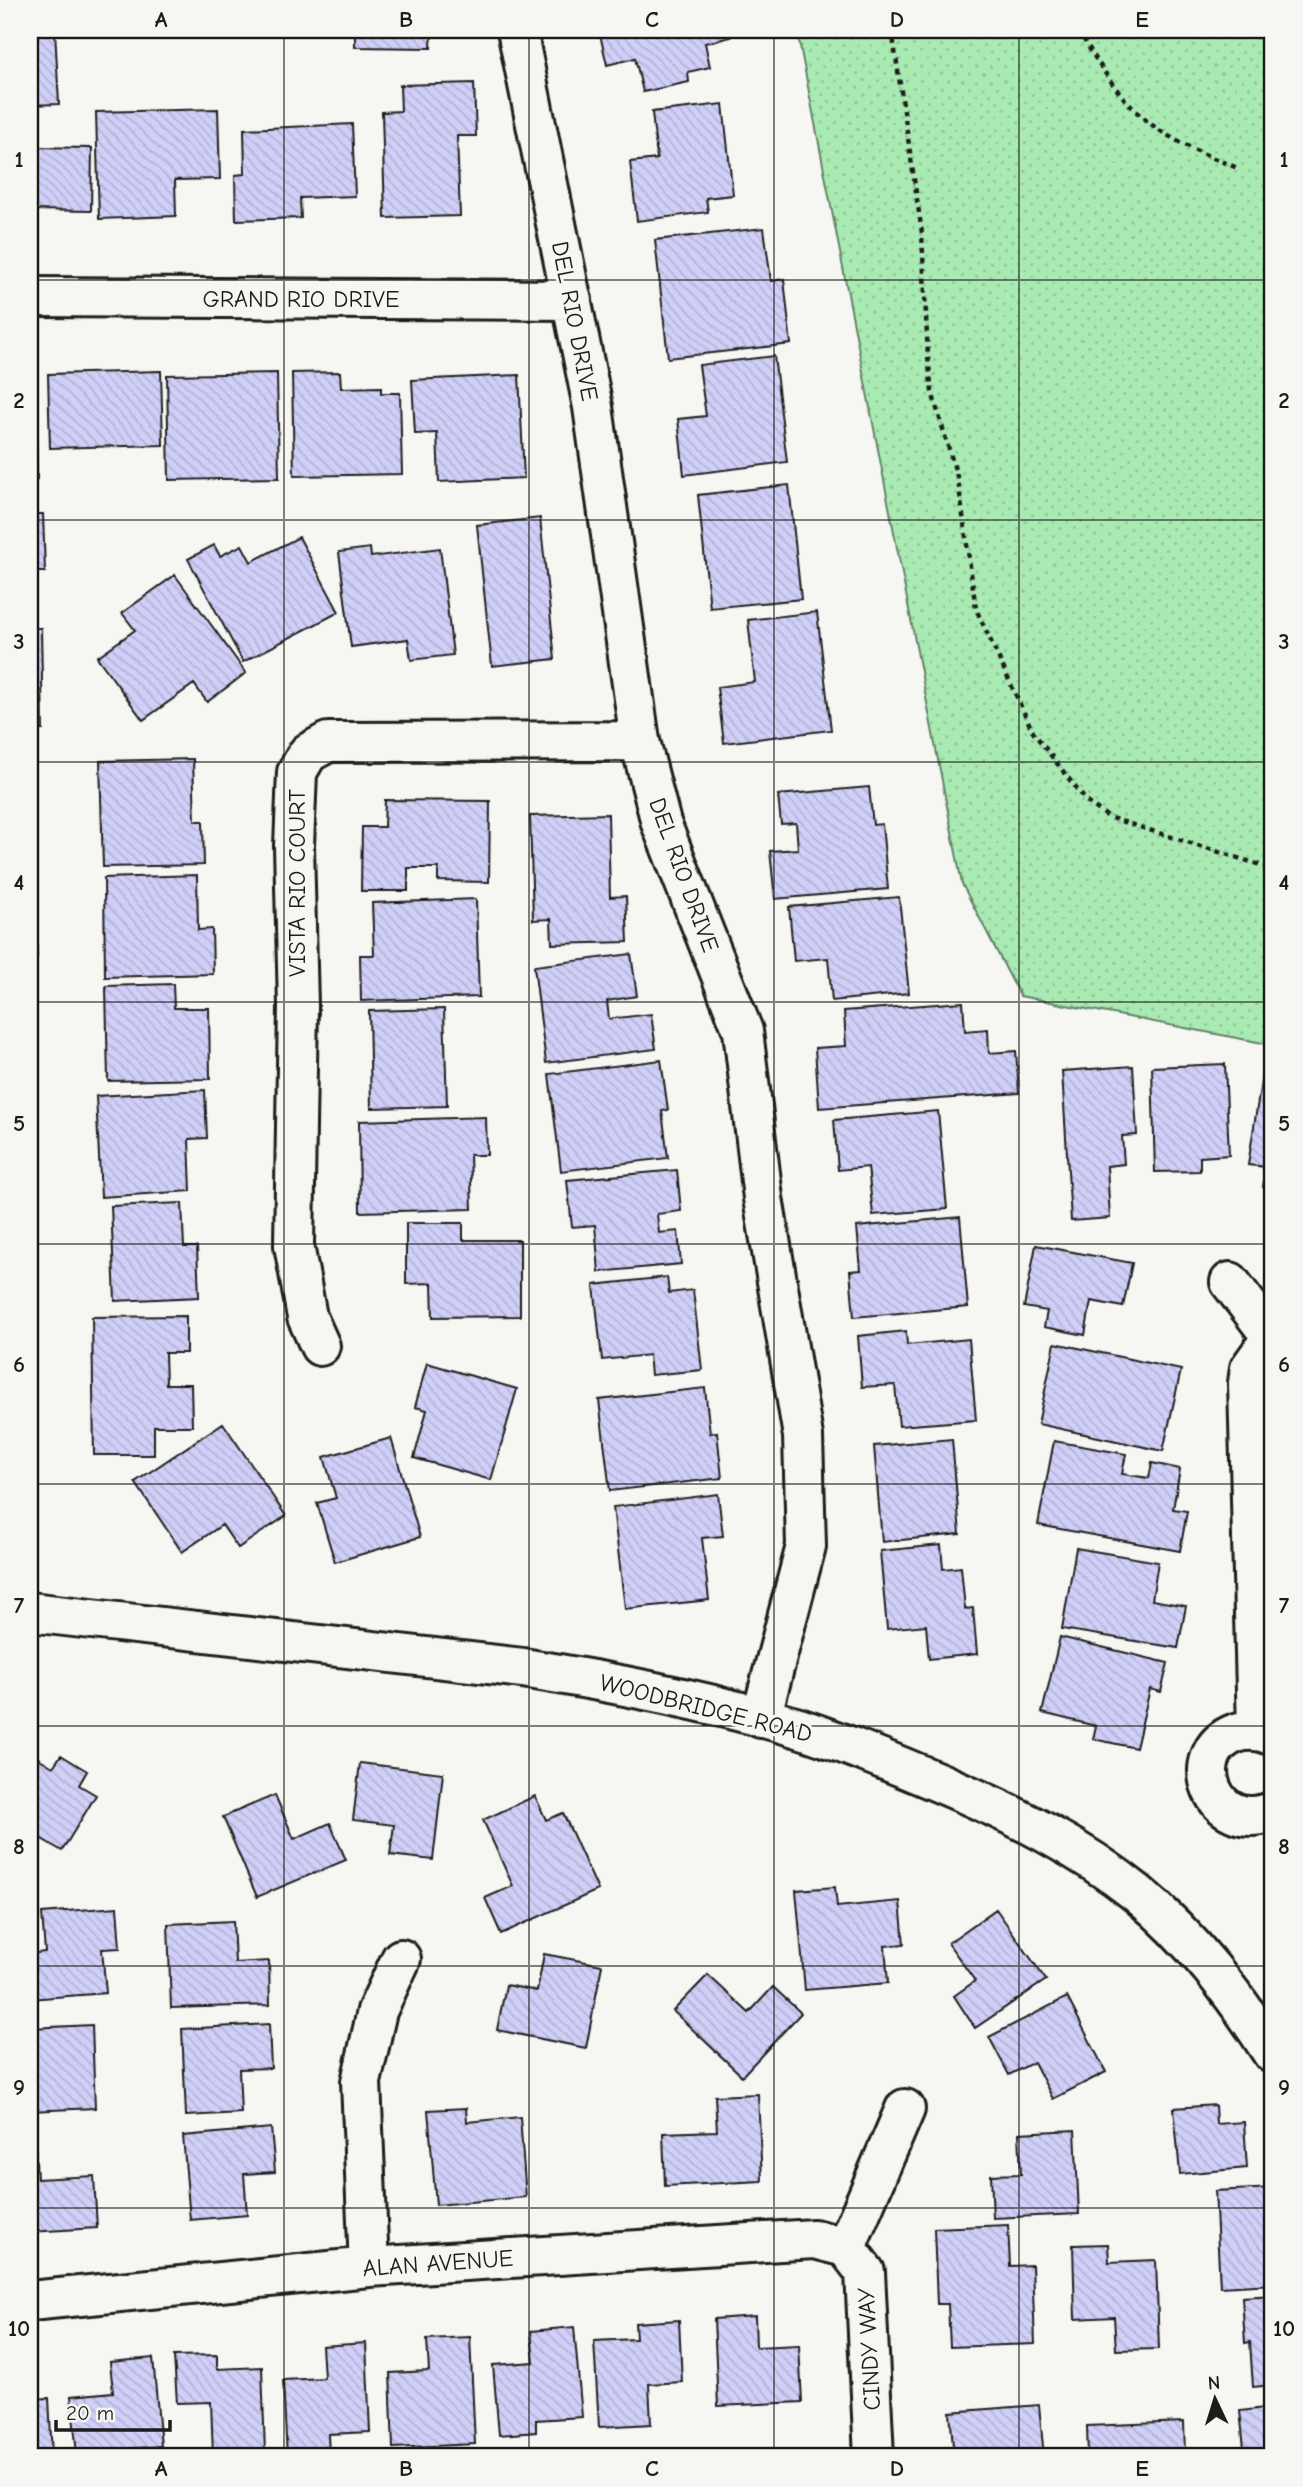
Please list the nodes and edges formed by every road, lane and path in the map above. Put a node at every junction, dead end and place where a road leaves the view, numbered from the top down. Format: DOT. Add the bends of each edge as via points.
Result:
graph roads {
  1 [pos="517,30"];
  2 [pos="892,30"];
  3 [pos="1078,30"];
  4 [pos="1240,169"];
  5 [pos="30,297"];
  6 [pos="572,300"];
  7 [pos="640,741"];
  8 [pos="1273,869"];
  9 [pos="1230,1282"];
  10 [pos="1273,1337"];
  11 [pos="320,1346"];
  12 [pos="30,1612"];
  13 [pos="761,1718"];
  14 [pos="1265,1733"];
  15 [pos="1273,1811"];
  16 [pos="401,1959"];
  17 [pos="1273,2054"];
  18 [pos="905,2109"];
  19 [pos="846,2247"];
  20 [pos="369,2267"];
  21 [pos="30,2301"];
  22 [pos="874,2457"];
  1 -- 6 [label="street, DEL RIO DRIVE"];
  2 -- 8 [label="path" via="922,233 932,392 958,480 976,609 1033,732 1086,801 1108,817"];
  3 -- 4 [label="path" via="1131,106 1172,138"];
  5 -- 6 [label="street, GRAND RIO DRIVE"];
  6 -- 7 [label="street, DEL RIO DRIVE" via="593,407"];
  7 -- 11 [label="street, VISTA RIO COURT" via="328,742 308,753 297,772 294,1245 307,1317"];
  7 -- 13 [label="street, DEL RIO DRIVE" via="661,823 743,1031 763,1198 803,1436 806,1546"];
  9 -- 10 [label="street"];
  10 -- 14 [label="street" via="1250,1368 1248,1383"];
  12 -- 13 [label="street, WOODBRIDGE ROAD" via="523,1668"];
  13 -- 17 [label="street, WOODBRIDGE ROAD" via="904,1768 1005,1811 1074,1848 1139,1895 1189,1942"];
  14 -- 15 [label="street" via="1244,1731 1219,1744 1208,1769 1209,1782 1222,1806 1234,1814 1262,1816"];
  16 -- 20 [label="street" via="377,2011 361,2082"];
  18 -- 19 [label="street"];
  19 -- 20 [label="street, ALAN AVENUE" via="814,2239"];
  19 -- 22 [label="street, CINDY WAY" via="864,2272"];
  20 -- 21 [label="street, ALAN AVENUE"];
}
